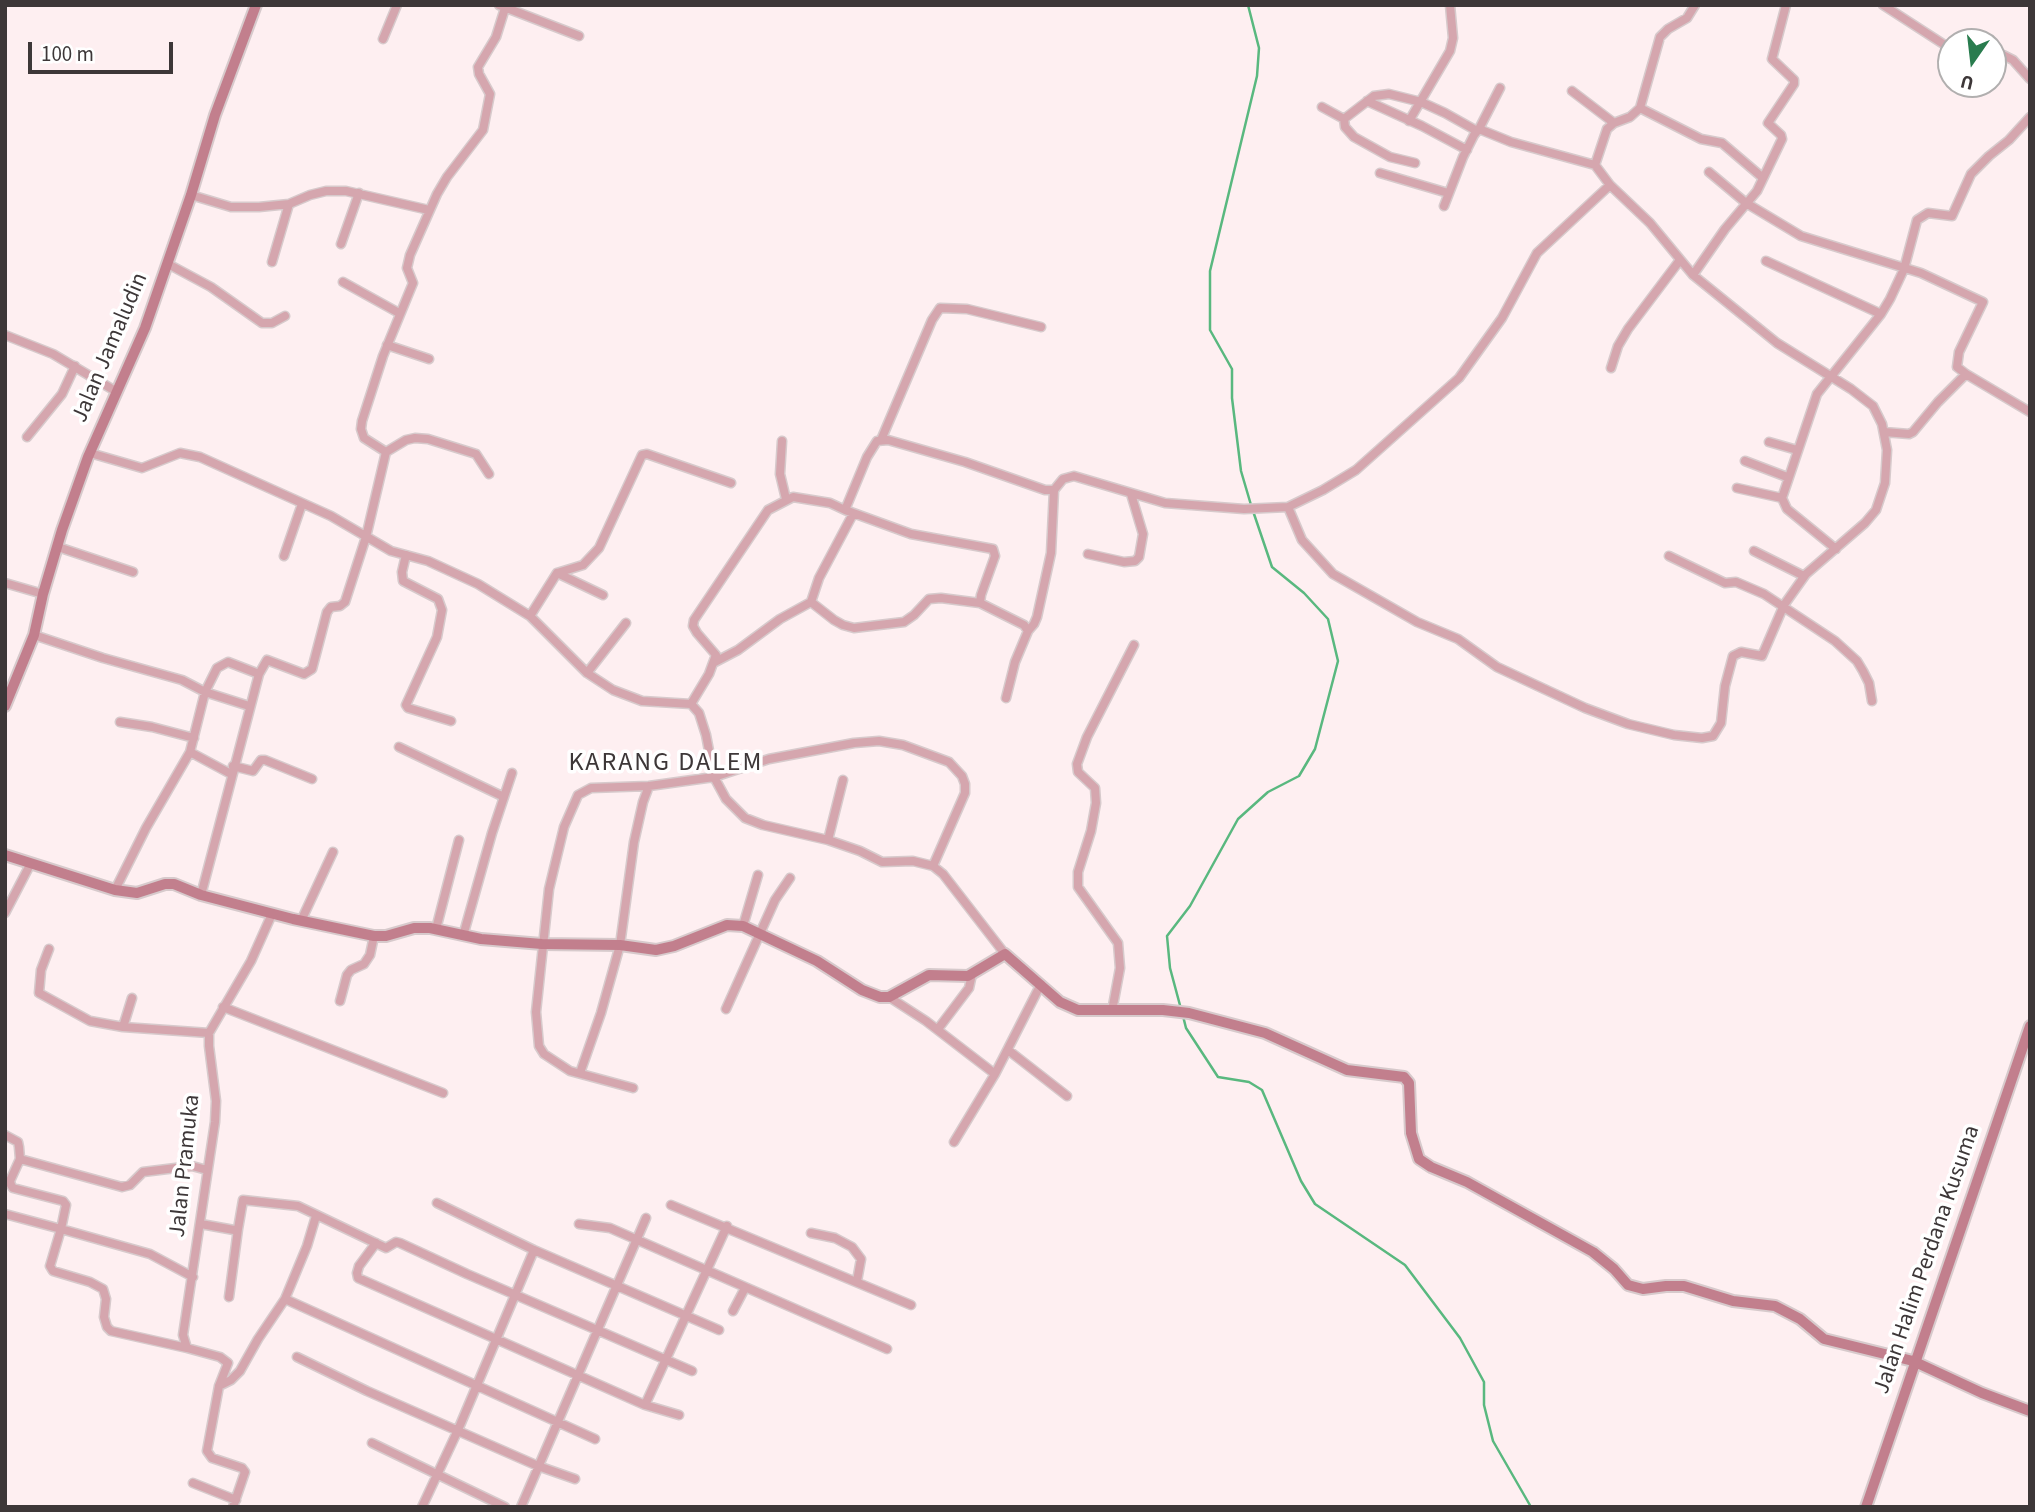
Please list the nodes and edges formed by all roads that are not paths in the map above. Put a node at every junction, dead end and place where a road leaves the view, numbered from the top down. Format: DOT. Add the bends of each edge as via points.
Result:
graph roads {
  1 [pos="256,5"];
  2 [pos="397,5"];
  3 [pos="1450,5"];
  4 [pos="1695,5"];
  5 [pos="1786,5"];
  6 [pos="1883,5"];
  7 [pos="503,6"];
  8 [pos="579,36"];
  9 [pos="383,39"];
  10 [pos="1937,40"];
  11 [pos="2007,58"];
  12 [pos="2030,79"];
  13 [pos="1500,88"];
  14 [pos="1572,91"];
  15 [pos="1367,101"];
  16 [pos="1420,102"];
  17 [pos="1322,107"];
  18 [pos="1640,108"];
  19 [pos="2030,117"];
  20 [pos="1344,119"];
  21 [pos="1409,121"];
  22 [pos="1614,123"];
  23 [pos="1478,130"];
  24 [pos="1468,150"];
  25 [pos="1415,163"];
  26 [pos="1595,165"];
  27 [pos="1709,172"];
  28 [pos="1380,173"];
  29 [pos="1763,178"];
  30 [pos="1610,185"];
  31 [pos="359,193"];
  32 [pos="1448,193"];
  33 [pos="191,195"];
  34 [pos="1745,203"];
  35 [pos="289,204"];
  36 [pos="1444,206"];
  37 [pos="429,210"];
  38 [pos="341,244"];
  39 [pos="1680,260"];
  40 [pos="1766,261"];
  41 [pos="272,262"];
  42 [pos="168,264"];
  43 [pos="1904,268"];
  44 [pos="1693,275"];
  45 [pos="343,282"];
  46 [pos="399,313"];
  47 [pos="1881,314"];
  48 [pos="285,316"];
  49 [pos="1041,327"];
  50 [pos="5,335"];
  51 [pos="387,345"];
  52 [pos="429,359"];
  53 [pos="75,366"];
  54 [pos="1611,368"];
  55 [pos="1966,374"];
  56 [pos="1830,375"];
  57 [pos="117,392"];
  58 [pos="2030,412"];
  59 [pos="1884,432"];
  60 [pos="27,437"];
  61 [pos="881,440"];
  62 [pos="782,441"];
  63 [pos="1769,442"];
  64 [pos="1797,450"];
  65 [pos="386,452"];
  66 [pos="90,453"];
  67 [pos="1745,461"];
  68 [pos="489,474"];
  69 [pos="1787,477"];
  70 [pos="731,483"];
  71 [pos="1737,488"];
  72 [pos="1054,490"];
  73 [pos="1131,494"];
  74 [pos="1782,498"];
  75 [pos="786,499"];
  76 [pos="302,504"];
  77 [pos="1288,507"];
  78 [pos="849,512"];
  79 [pos="366,537"];
  80 [pos="58,547"];
  81 [pos="1836,549"];
  82 [pos="1754,551"];
  83 [pos="1088,554"];
  84 [pos="406,555"];
  85 [pos="284,556"];
  86 [pos="1669,556"];
  87 [pos="133,572"];
  88 [pos="557,573"];
  89 [pos="1804,576"];
  90 [pos="5,583"];
  91 [pos="43,594"];
  92 [pos="603,595"];
  93 [pos="811,602"];
  94 [pos="980,603"];
  95 [pos="1784,605"];
  96 [pos="530,616"];
  97 [pos="626,623"];
  98 [pos="1028,631"];
  99 [pos="34,635"];
  100 [pos="1134,645"];
  101 [pos="715,662"];
  102 [pos="587,673"];
  103 [pos="259,674"];
  104 [pos="205,692"];
  105 [pos="1006,698"];
  106 [pos="1872,701"];
  107 [pos="691,704"];
  108 [pos="5,706"];
  109 [pos="249,706"];
  110 [pos="451,721"];
  111 [pos="120,722"];
  112 [pos="194,738"];
  113 [pos="398,747"];
  114 [pos="190,752"];
  115 [pos="232,770"];
  116 [pos="512,773"];
  117 [pos="713,777"];
  118 [pos="312,779"];
  119 [pos="843,780"];
  120 [pos="649,786"];
  121 [pos="504,797"];
  122 [pos="459,840"];
  123 [pos="828,841"];
  124 [pos="333,852"];
  125 [pos="5,855"];
  126 [pos="31,863"];
  127 [pos="933,866"];
  128 [pos="758,875"];
  129 [pos="790,878"];
  130 [pos="115,890"];
  131 [pos="201,894"];
  132 [pos="5,914"];
  133 [pos="272,914"];
  134 [pos="301,921"];
  135 [pos="743,926"];
  136 [pos="436,929"];
  137 [pos="759,933"];
  138 [pos="374,936"];
  139 [pos="463,936"];
  140 [pos="542,944"];
  141 [pos="620,945"];
  142 [pos="50,949"];
  143 [pos="1005,954"];
  144 [pos="972,974"];
  145 [pos="1041,984"];
  146 [pos="888,996"];
  147 [pos="132,998"];
  148 [pos="340,1001"];
  149 [pos="223,1007"];
  150 [pos="726,1009"];
  151 [pos="1112,1011"];
  152 [pos="2030,1026"];
  153 [pos="122,1027"];
  154 [pos="938,1029"];
  155 [pos="209,1033"];
  156 [pos="1008,1050"];
  157 [pos="580,1073"];
  158 [pos="995,1074"];
  159 [pos="633,1088"];
  160 [pos="443,1093"];
  161 [pos="1068,1096"];
  162 [pos="5,1135"];
  163 [pos="954,1142"];
  164 [pos="20,1158"];
  165 [pos="207,1170"];
  166 [pos="437,1203"];
  167 [pos="671,1205"];
  168 [pos="5,1214"];
  169 [pos="316,1216"];
  170 [pos="646,1218"];
  171 [pos="201,1224"];
  172 [pos="579,1224"];
  173 [pos="727,1226"];
  174 [pos="238,1228"];
  175 [pos="61,1229"];
  176 [pos="811,1233"];
  177 [pos="636,1241"];
  178 [pos="376,1244"];
  179 [pos="534,1250"];
  180 [pos="707,1271"];
  181 [pos="193,1277"];
  182 [pos="857,1281"];
  183 [pos="617,1286"];
  184 [pos="745,1288"];
  185 [pos="516,1296"];
  186 [pos="229,1297"];
  187 [pos="285,1299"];
  188 [pos="911,1304"];
  189 [pos="733,1311"];
  190 [pos="687,1315"];
  191 [pos="599,1330"];
  192 [pos="719,1330"];
  193 [pos="495,1340"];
  194 [pos="187,1348"];
  195 [pos="887,1349"];
  196 [pos="298,1357"];
  197 [pos="664,1359"];
  198 [pos="1915,1362"];
  199 [pos="692,1371"];
  200 [pos="579,1377"];
  201 [pos="219,1386"];
  202 [pos="475,1386"];
  203 [pos="645,1405"];
  204 [pos="2030,1411"];
  205 [pos="679,1415"];
  206 [pos="558,1421"];
  207 [pos="458,1430"];
  208 [pos="595,1439"];
  209 [pos="372,1443"];
  210 [pos="538,1466"];
  211 [pos="436,1475"];
  212 [pos="575,1479"];
  213 [pos="193,1483"];
  214 [pos="234,1503"];
  215 [pos="422,1507"];
  216 [pos="505,1507"];
  217 [pos="521,1507"];
  218 [pos="1866,1507"];
  1 -- 33 [label="street, Jalan Jamaludin"];
  2 -- 9 [label="street"];
  3 -- 16 [label="street" via="1450,51"];
  4 -- 18 [label="street" via="1687,18 1660,37"];
  5 -- 29 [label="street" via="1772,59 1794,83 1768,121 1782,137"];
  6 -- 10 [label="street"];
  7 -- 8 [label="street"];
  7 -- 37 [label="street" via="496,37 478,67 490,94 483,130 447,177"];
  11 -- 12 [label="street"];
  13 -- 23 [label="street"];
  14 -- 22 [label="street"];
  15 -- 16 [label="street" via="1389,94"];
  15 -- 20 [label="street"];
  15 -- 21 [label="street"];
  16 -- 21 [label="street"];
  16 -- 23 [label="street"];
  17 -- 20 [label="street"];
  18 -- 22 [label="street"];
  18 -- 29 [label="street" via="1701,139 1723,143"];
  19 -- 43 [label="street" via="1971,174 1952,216 1928,213 1917,220"];
  20 -- 25 [label="street" via="1354,136 1390,157"];
  21 -- 24 [label="street"];
  22 -- 26 [label="street" via="1605,134"];
  23 -- 24 [label="street"];
  23 -- 26 [label="street"];
  24 -- 32 [label="street"];
  26 -- 30 [label="street"];
  27 -- 34 [label="street"];
  28 -- 32 [label="street"];
  29 -- 34 [label="street"];
  30 -- 39 [label="street"];
  30 -- 77 [label="street" via="1537,253 1497,325 1459,378 1356,470"];
  31 -- 35 [label="street" via="326,191"];
  31 -- 37 [label="street"];
  31 -- 38 [label="street"];
  32 -- 36 [label="street"];
  33 -- 35 [label="street" via="231,207"];
  33 -- 42 [label="street, Jalan Jamaludin"];
  34 -- 43 [label="street" via="1801,236"];
  34 -- 44 [label="street"];
  35 -- 41 [label="street"];
  37 -- 46 [label="street" via="407,263 413,283"];
  39 -- 44 [label="street"];
  39 -- 54 [label="street" via="1628,329"];
  40 -- 47 [label="street"];
  42 -- 48 [label="street" via="262,323"];
  42 -- 57 [label="street, Jalan Jamaludin"];
  43 -- 47 [label="street"];
  43 -- 55 [label="street" via="1983,302 1959,352 1957,367"];
  44 -- 56 [label="street" via="1777,343"];
  45 -- 46 [label="street"];
  46 -- 51 [label="street"];
  47 -- 56 [label="street"];
  49 -- 61 [label="street" via="967,309 940,308"];
  50 -- 53 [label="street"];
  51 -- 52 [label="street"];
  51 -- 65 [label="street" via="361,429 364,438"];
  53 -- 57 [label="street"];
  53 -- 60 [label="street" via="62,394"];
  55 -- 58 [label="street"];
  55 -- 59 [label="street" via="1913,432"];
  56 -- 59 [label="street" via="1867,399"];
  56 -- 64 [label="street" via="1817,394"];
  57 -- 66 [label="street, Jalan Jamaludin"];
  59 -- 81 [label="street" via="1887,450 1882,496 1865,523"];
  61 -- 72 [label="street"];
  61 -- 78 [label="street" via="873,444 867,457"];
  62 -- 75 [label="street" via="780,474"];
  63 -- 64 [label="street"];
  64 -- 69 [label="street"];
  65 -- 68 [label="street" via="406,440 428,439 476,454"];
  65 -- 79 [label="street"];
  66 -- 76 [label="street" via="142,468 180,453 200,457"];
  66 -- 80 [label="street, Jalan Jamaludin"];
  67 -- 69 [label="street"];
  69 -- 74 [label="street"];
  70 -- 88 [label="street" via="642,455 599,548 583,565"];
  71 -- 74 [label="street"];
  72 -- 73 [label="street" via="1063,479 1074,476"];
  72 -- 98 [label="street" via="1051,553 1037,617"];
  73 -- 77 [label="street" via="1176,505"];
  73 -- 83 [label="street" via="1143,534 1139,557 1124,562"];
  74 -- 81 [label="street" via="1787,509"];
  75 -- 78 [label="street" via="830,503"];
  75 -- 101 [label="street" via="768,509 694,620 696,633 716,655"];
  76 -- 79 [label="street"];
  76 -- 85 [label="street"];
  77 -- 95 [label="street" via="1310,550 1333,574 1354,587 1552,693 1616,720 1674,735 1713,736 1721,723 1733,656 1741,652 1762,656"];
  78 -- 93 [label="street"];
  78 -- 94 [label="street" via="911,534 993,549 995,556"];
  79 -- 84 [label="street"];
  79 -- 103 [label="street" via="345,602 327,612 312,669 304,674 267,660"];
  80 -- 87 [label="street"];
  80 -- 91 [label="street, Jalan Jamaludin"];
  81 -- 89 [label="street"];
  82 -- 89 [label="street"];
  84 -- 96 [label="street" via="458,574"];
  84 -- 110 [label="street" via="403,581 438,598 442,610 436,637 406,705"];
  86 -- 95 [label="street"];
  88 -- 92 [label="street"];
  88 -- 96 [label="street"];
  89 -- 95 [label="street"];
  90 -- 91 [label="street"];
  91 -- 99 [label="street, Jalan Jamaludin"];
  93 -- 94 [label="street" via="854,628 904,622 929,599"];
  93 -- 101 [label="street"];
  94 -- 98 [label="street"];
  95 -- 106 [label="street" via="1857,661"];
  96 -- 102 [label="street"];
  97 -- 102 [label="street"];
  98 -- 105 [label="street"];
  99 -- 104 [label="street" via="182,680"];
  99 -- 108 [label="street, Jalan Jamaludin"];
  100 -- 151 [label="street" via="1077,764 1078,772 1095,788 1096,803 1078,887 1118,943 1120,968"];
  101 -- 107 [label="street"];
  102 -- 107 [label="street" via="626,697"];
  103 -- 104 [label="street" via="228,662 217,668"];
  103 -- 109 [label="street"];
  104 -- 109 [label="street"];
  104 -- 112 [label="street"];
  107 -- 117 [label="street" via="706,735"];
  109 -- 115 [label="street"];
  111 -- 112 [label="street"];
  112 -- 114 [label="street"];
  113 -- 121 [label="street"];
  114 -- 115 [label="street"];
  114 -- 130 [label="street"];
  115 -- 118 [label="street" via="253,771 265,760"];
  115 -- 131 [label="street"];
  116 -- 121 [label="street"];
  117 -- 120 [label="street"];
  117 -- 123 [label="street" via="745,818"];
  117 -- 127 [label="street" via="769,759 868,741 903,746 949,762 962,776 965,793"];
  119 -- 123 [label="street"];
  120 -- 140 [label="street" via="591,788 578,795 564,827 548,889"];
  120 -- 141 [label="street" via="634,842"];
  121 -- 139 [label="street"];
  122 -- 136 [label="street"];
  123 -- 127 [label="street" via="882,863 913,861"];
  124 -- 134 [label="street"];
  125 -- 126 [label="street"];
  126 -- 130 [label="street"];
  126 -- 132 [label="street"];
  127 -- 143 [label="street"];
  128 -- 135 [label="street"];
  129 -- 137 [label="street"];
  130 -- 131 [label="street" via="137,893 174,884"];
  131 -- 133 [label="street"];
  133 -- 134 [label="street"];
  133 -- 149 [label="street"];
  134 -- 138 [label="street"];
  135 -- 137 [label="street"];
  135 -- 141 [label="street" via="727,925 656,950"];
  136 -- 138 [label="street"];
  136 -- 139 [label="street"];
  137 -- 146 [label="street" via="817,961 862,990"];
  137 -- 150 [label="street"];
  138 -- 148 [label="street" via="364,964 347,975"];
  139 -- 140 [label="street"];
  140 -- 141 [label="street"];
  140 -- 157 [label="street" via="536,1012 539,1046 557,1063"];
  141 -- 157 [label="street"];
  142 -- 153 [label="street" via="41,970 39,993 90,1021"];
  143 -- 144 [label="street"];
  143 -- 145 [label="street"];
  144 -- 146 [label="street" via="929,975"];
  144 -- 154 [label="street" via="969,988"];
  145 -- 151 [label="street" via="1070,1007"];
  145 -- 156 [label="street"];
  146 -- 154 [label="street"];
  147 -- 153 [label="street"];
  149 -- 155 [label="street"];
  149 -- 160 [label="street"];
  151 -- 198 [label="street" via="1189,1013 1265,1032 1347,1070 1405,1077 1411,1133 1419,1159 1593,1252 1628,1285 1643,1289 1684,1286 1733,1301 1775,1306 1824,1339"];
  152 -- 198 [label="street, Jalan Halim Perdana Kusuma"];
  153 -- 155 [label="street"];
  154 -- 158 [label="street"];
  155 -- 165 [label="street, Jalan Pramuka" via="216,1101"];
  156 -- 158 [label="street"];
  156 -- 161 [label="street"];
  157 -- 159 [label="street"];
  158 -- 163 [label="street"];
  162 -- 164 [label="street" via="18,1142"];
  164 -- 165 [label="street" via="122,1187 144,1172 192,1166"];
  164 -- 175 [label="street" via="11,1185 63,1200"];
  165 -- 171 [label="street, Jalan Pramuka"];
  166 -- 179 [label="street"];
  167 -- 173 [label="street"];
  168 -- 175 [label="street"];
  169 -- 174 [label="street" via="299,1206 243,1200"];
  169 -- 178 [label="street"];
  169 -- 187 [label="street"];
  170 -- 177 [label="street"];
  171 -- 174 [label="street"];
  171 -- 181 [label="street, Jalan Pramuka"];
  172 -- 177 [label="street" via="610,1228"];
  173 -- 180 [label="street"];
  173 -- 182 [label="street"];
  174 -- 186 [label="street"];
  175 -- 181 [label="street" via="150,1254"];
  175 -- 194 [label="street" via="50,1266 103,1289 104,1317 111,1331"];
  176 -- 182 [label="street" via="852,1247 861,1259"];
  177 -- 180 [label="street"];
  177 -- 183 [label="street"];
  178 -- 185 [label="street" via="386,1248 400,1243"];
  178 -- 193 [label="street" via="359,1266 358,1278"];
  179 -- 183 [label="street"];
  179 -- 185 [label="street"];
  180 -- 184 [label="street"];
  180 -- 190 [label="street"];
  181 -- 194 [label="street, Jalan Pramuka" via="183,1335"];
  182 -- 188 [label="street"];
  183 -- 190 [label="street"];
  183 -- 191 [label="street"];
  184 -- 189 [label="street"];
  184 -- 195 [label="street"];
  185 -- 191 [label="street"];
  185 -- 193 [label="street"];
  187 -- 201 [label="street" via="236,1376"];
  187 -- 202 [label="street"];
  190 -- 192 [label="street"];
  190 -- 197 [label="street"];
  191 -- 197 [label="street"];
  191 -- 200 [label="street"];
  193 -- 200 [label="street"];
  193 -- 202 [label="street"];
  194 -- 201 [label="street" via="226,1360"];
  196 -- 207 [label="street"];
  197 -- 199 [label="street"];
  197 -- 203 [label="street"];
  198 -- 204 [label="street"];
  198 -- 218 [label="street, Jalan Halim Perdana Kusuma"];
  200 -- 203 [label="street"];
  200 -- 206 [label="street"];
  201 -- 214 [label="street" via="207,1451 212,1458 244,1469"];
  202 -- 206 [label="street"];
  202 -- 207 [label="street"];
  203 -- 205 [label="street"];
  206 -- 208 [label="street"];
  206 -- 210 [label="street"];
  207 -- 210 [label="street"];
  207 -- 211 [label="street"];
  209 -- 211 [label="street"];
  210 -- 212 [label="street"];
  210 -- 217 [label="street"];
  211 -- 215 [label="street"];
  211 -- 216 [label="street"];
  213 -- 214 [label="street"];
}
